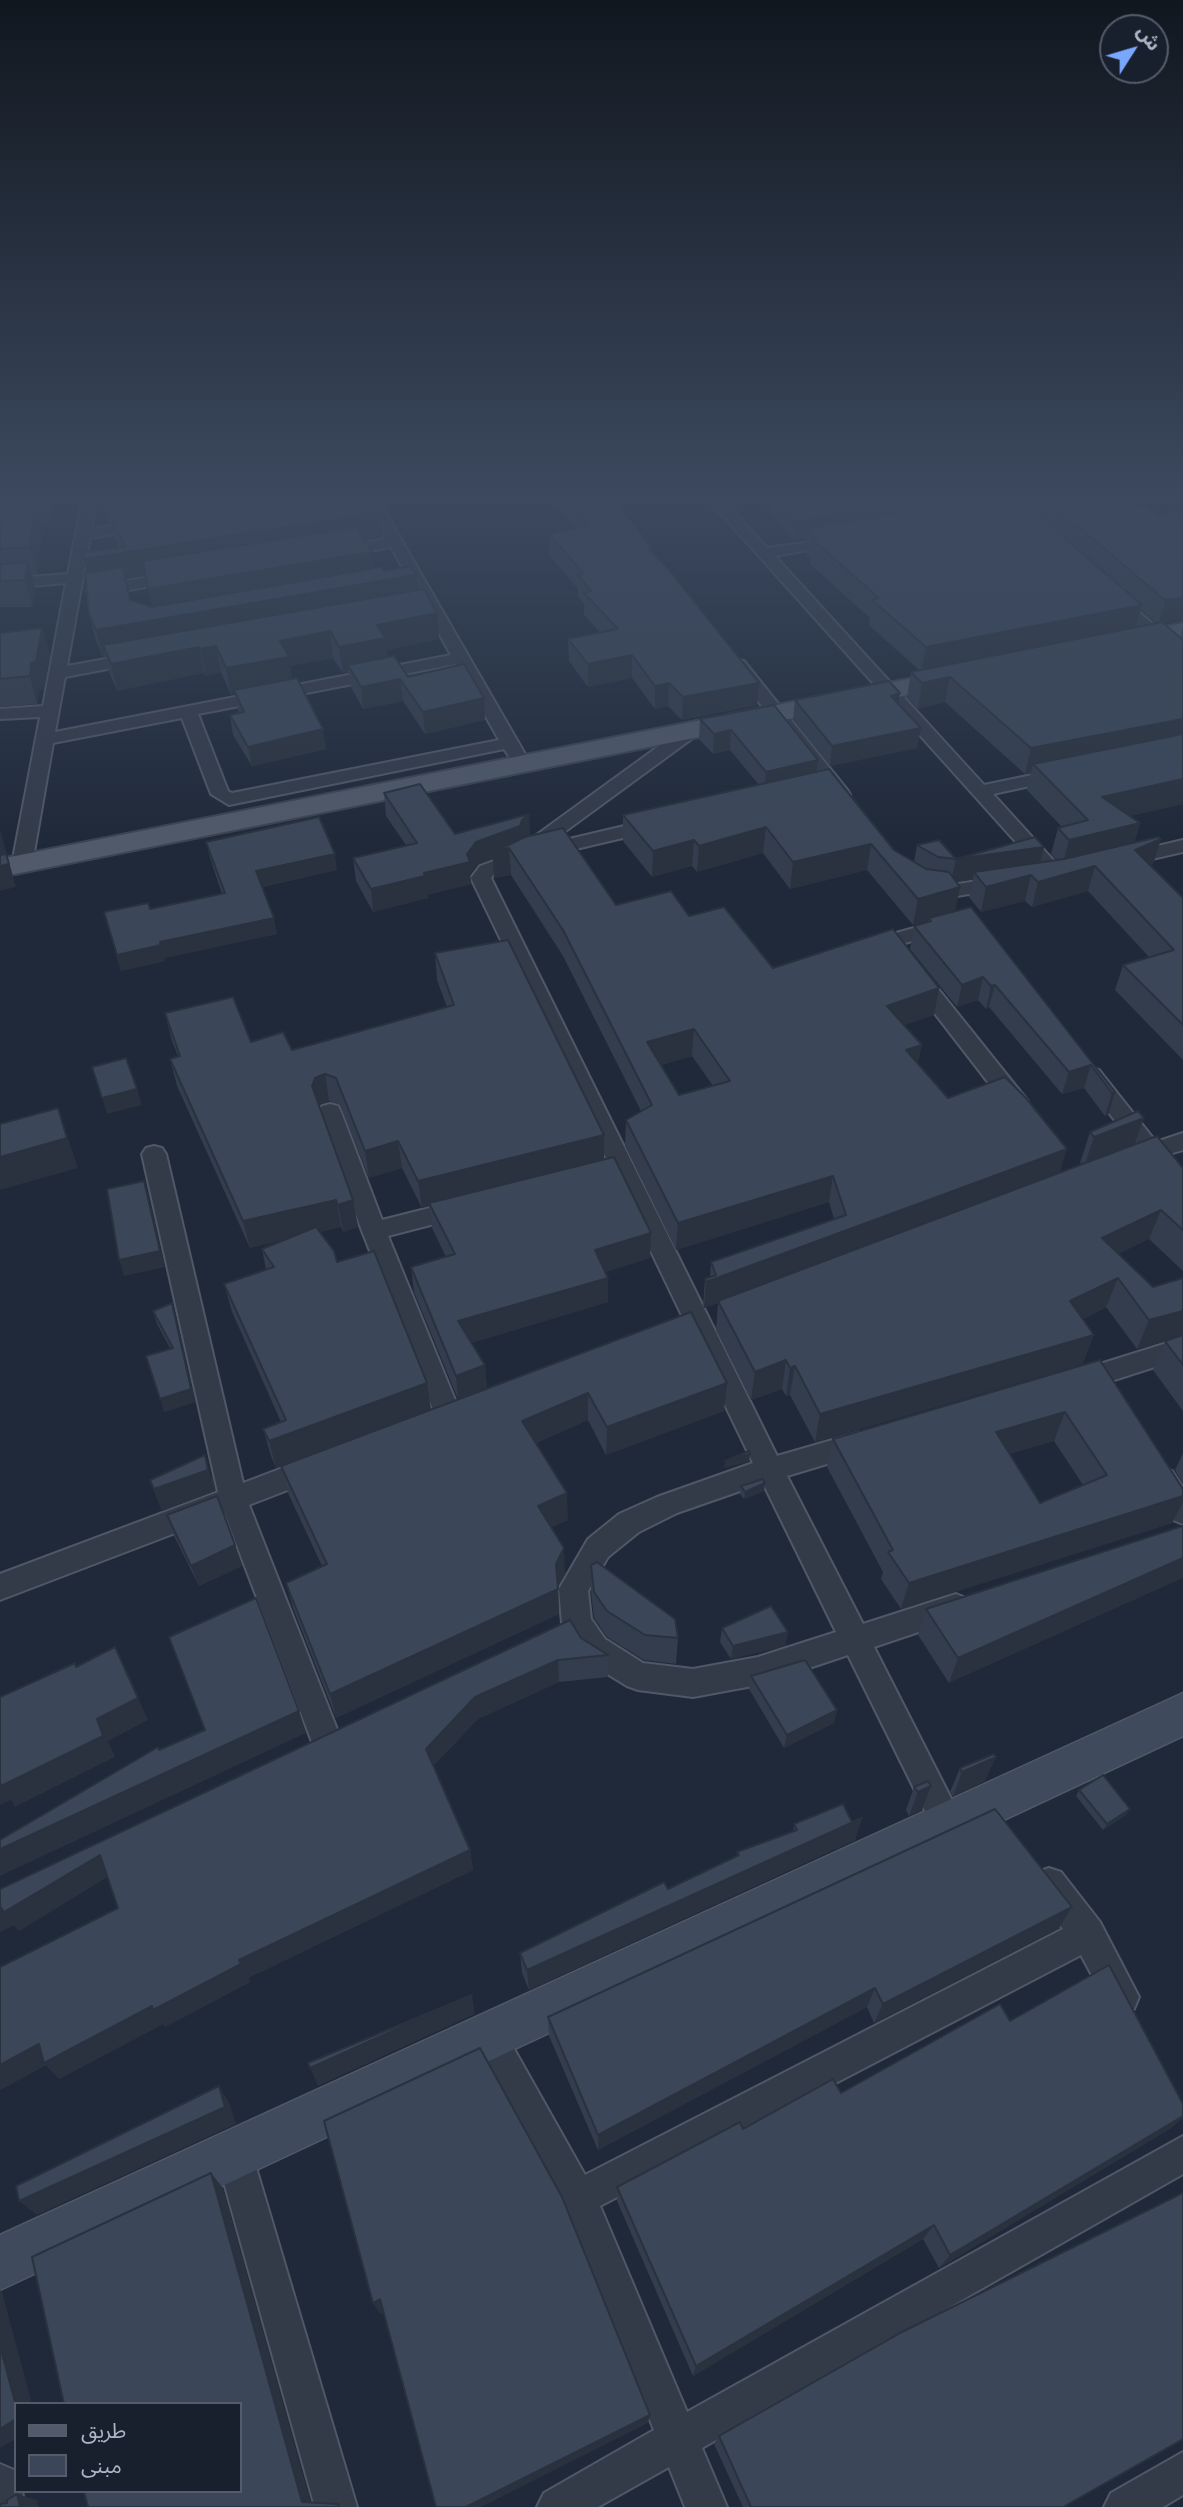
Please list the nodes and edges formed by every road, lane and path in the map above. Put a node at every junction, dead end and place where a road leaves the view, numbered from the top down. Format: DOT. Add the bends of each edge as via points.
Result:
graph roads {
  1 [pos="68,613"];
  2 [pos="429,613"];
  3 [pos="818,613"];
  4 [pos="1138,613"];
  5 [pos="1170,634"];
  6 [pos="1103,647"];
  7 [pos="725,648"];
  8 [pos="150,656"];
  9 [pos="461,658"];
  10 [pos="1183,659"];
  11 [pos="983,672"];
  12 [pos="57,673"];
  13 [pos="889,691"];
  14 [pos="50,711"];
  15 [pos="189,713"];
  16 [pos="777,713"];
  17 [pos="0,714"];
  18 [pos="691,730"];
  19 [pos="45,739"];
  20 [pos="516,753"];
  21 [pos="1075,772"];
  22 [pos="833,785"];
  23 [pos="807,791"];
  24 [pos="980,791"];
  25 [pos="850,806"];
  26 [pos="674,820"];
  27 [pos="1183,846"];
  28 [pos="519,857"];
  29 [pos="1107,864"];
  30 [pos="11,866"];
  31 [pos="1082,870"];
  32 [pos="1057,876"];
  33 [pos="912,881"];
  34 [pos="951,891"];
  35 [pos="890,942"];
  36 [pos="850,953"];
  37 [pos="1082,1063"];
  38 [pos="330,1112"];
  39 [pos="1034,1125"];
  40 [pos="1183,1141"];
  41 [pos="1149,1152"];
  42 [pos="154,1154"];
  43 [pos="1113,1166"];
  44 [pos="622,1170"];
  45 [pos="596,1176"];
  46 [pos="1183,1193"];
  47 [pos="478,1205"];
  48 [pos="374,1231"];
  49 [pos="721,1314"];
  50 [pos="696,1323"];
  51 [pos="670,1333"];
  52 [pos="1183,1348"];
  53 [pos="1058,1386"];
  54 [pos="475,1407"];
  55 [pos="450,1417"];
  56 [pos="424,1426"];
  57 [pos="887,1435"];
  58 [pos="1147,1455"];
  59 [pos="335,1460"];
  60 [pos="770,1469"];
  61 [pos="233,1499"];
  62 [pos="1183,1512"];
  63 [pos="0,1587"];
  64 [pos="986,1597"];
  65 [pos="855,1640"];
  66 [pos="1183,1714"];
  67 [pos="327,1742"];
  68 [pos="980,1819"];
  69 [pos="1029,1859"];
  70 [pos="1088,1934"];
  71 [pos="1139,2029"];
  72 [pos="488,2036"];
  73 [pos="234,2154"];
  74 [pos="1183,2154"];
  75 [pos="578,2199"];
  76 [pos="0,2263"];
  77 [pos="678,2440"];
  78 [pos="1183,2472"];
  79 [pos="0,2484"];
  80 [pos="4,2507"];
  81 [pos="336,2507"];
  82 [pos="558,2507"];
  83 [pos="706,2507"];
  84 [pos="1125,2507"];
  1 -- 12 [label="street"];
  2 -- 9 [label="street"];
  3 -- 13 [label="street"];
  4 -- 5 [label="street"];
  5 -- 6 [label="main road"];
  5 -- 10 [label="street"];
  7 -- 16 [label="street"];
  8 -- 12 [label="street"];
  9 -- 15 [label="street"];
  9 -- 20 [label="street"];
  11 -- 13 [label="main road"];
  12 -- 14 [label="street"];
  13 -- 16 [label="main road"];
  13 -- 24 [label="street"];
  14 -- 17 [label="street"];
  14 -- 19 [label="street"];
  15 -- 19 [label="street"];
  15 -- 20 [label="street" via="219,794 229,799"];
  16 -- 18 [label="main road"];
  16 -- 22 [label="street"];
  18 -- 20 [label="main road"];
  18 -- 28 [label="street"];
  19 -- 30 [label="street"];
  20 -- 30 [label="main road"];
  21 -- 24 [label="street"];
  22 -- 23 [label="street"];
  22 -- 25 [label="street"];
  24 -- 32 [label="street"];
  26 -- 28 [label="street"];
  27 -- 29 [label="street"];
  28 -- 44 [label="street" via="487,870 481,878"];
  31 -- 32 [label="street"];
  32 -- 34 [label="street"];
  33 -- 34 [label="street" via="929,889"];
  34 -- 35 [label="street" via="962,915"];
  35 -- 36 [label="street"];
  35 -- 39 [label="street"];
  37 -- 41 [label="street"];
  38 -- 48 [label="street"];
  40 -- 41 [label="street"];
  41 -- 43 [label="street"];
  41 -- 46 [label="street"];
  42 -- 61 [label="street"];
  44 -- 45 [label="street"];
  44 -- 50 [label="street"];
  47 -- 48 [label="street"];
  48 -- 55 [label="street"];
  49 -- 50 [label="street"];
  50 -- 51 [label="street"];
  50 -- 60 [label="street"];
  52 -- 53 [label="street" via="1104,1386"];
  54 -- 55 [label="street"];
  55 -- 56 [label="street"];
  57 -- 60 [label="street"];
  58 -- 62 [label="street"];
  59 -- 61 [label="street"];
  60 -- 65 [label="street"];
  60 -- 65 [label="street" via="629,1523 598,1548 573,1589 565,1629 638,1676 693,1684 758,1671"];
  61 -- 63 [label="street"];
  61 -- 67 [label="street"];
  64 -- 65 [label="street"];
  65 -- 68 [label="street"];
  66 -- 68 [label="street"];
  68 -- 72 [label="street"];
  69 -- 70 [label="street"];
  70 -- 71 [label="street"];
  70 -- 75 [label="street"];
  72 -- 73 [label="street"];
  72 -- 75 [label="street"];
  73 -- 76 [label="street"];
  73 -- 81 [label="street"];
  74 -- 77 [label="street"];
  75 -- 77 [label="street"];
  77 -- 82 [label="street"];
  77 -- 83 [label="street"];
  78 -- 84 [label="street"];
  79 -- 80 [label="street"];
}
